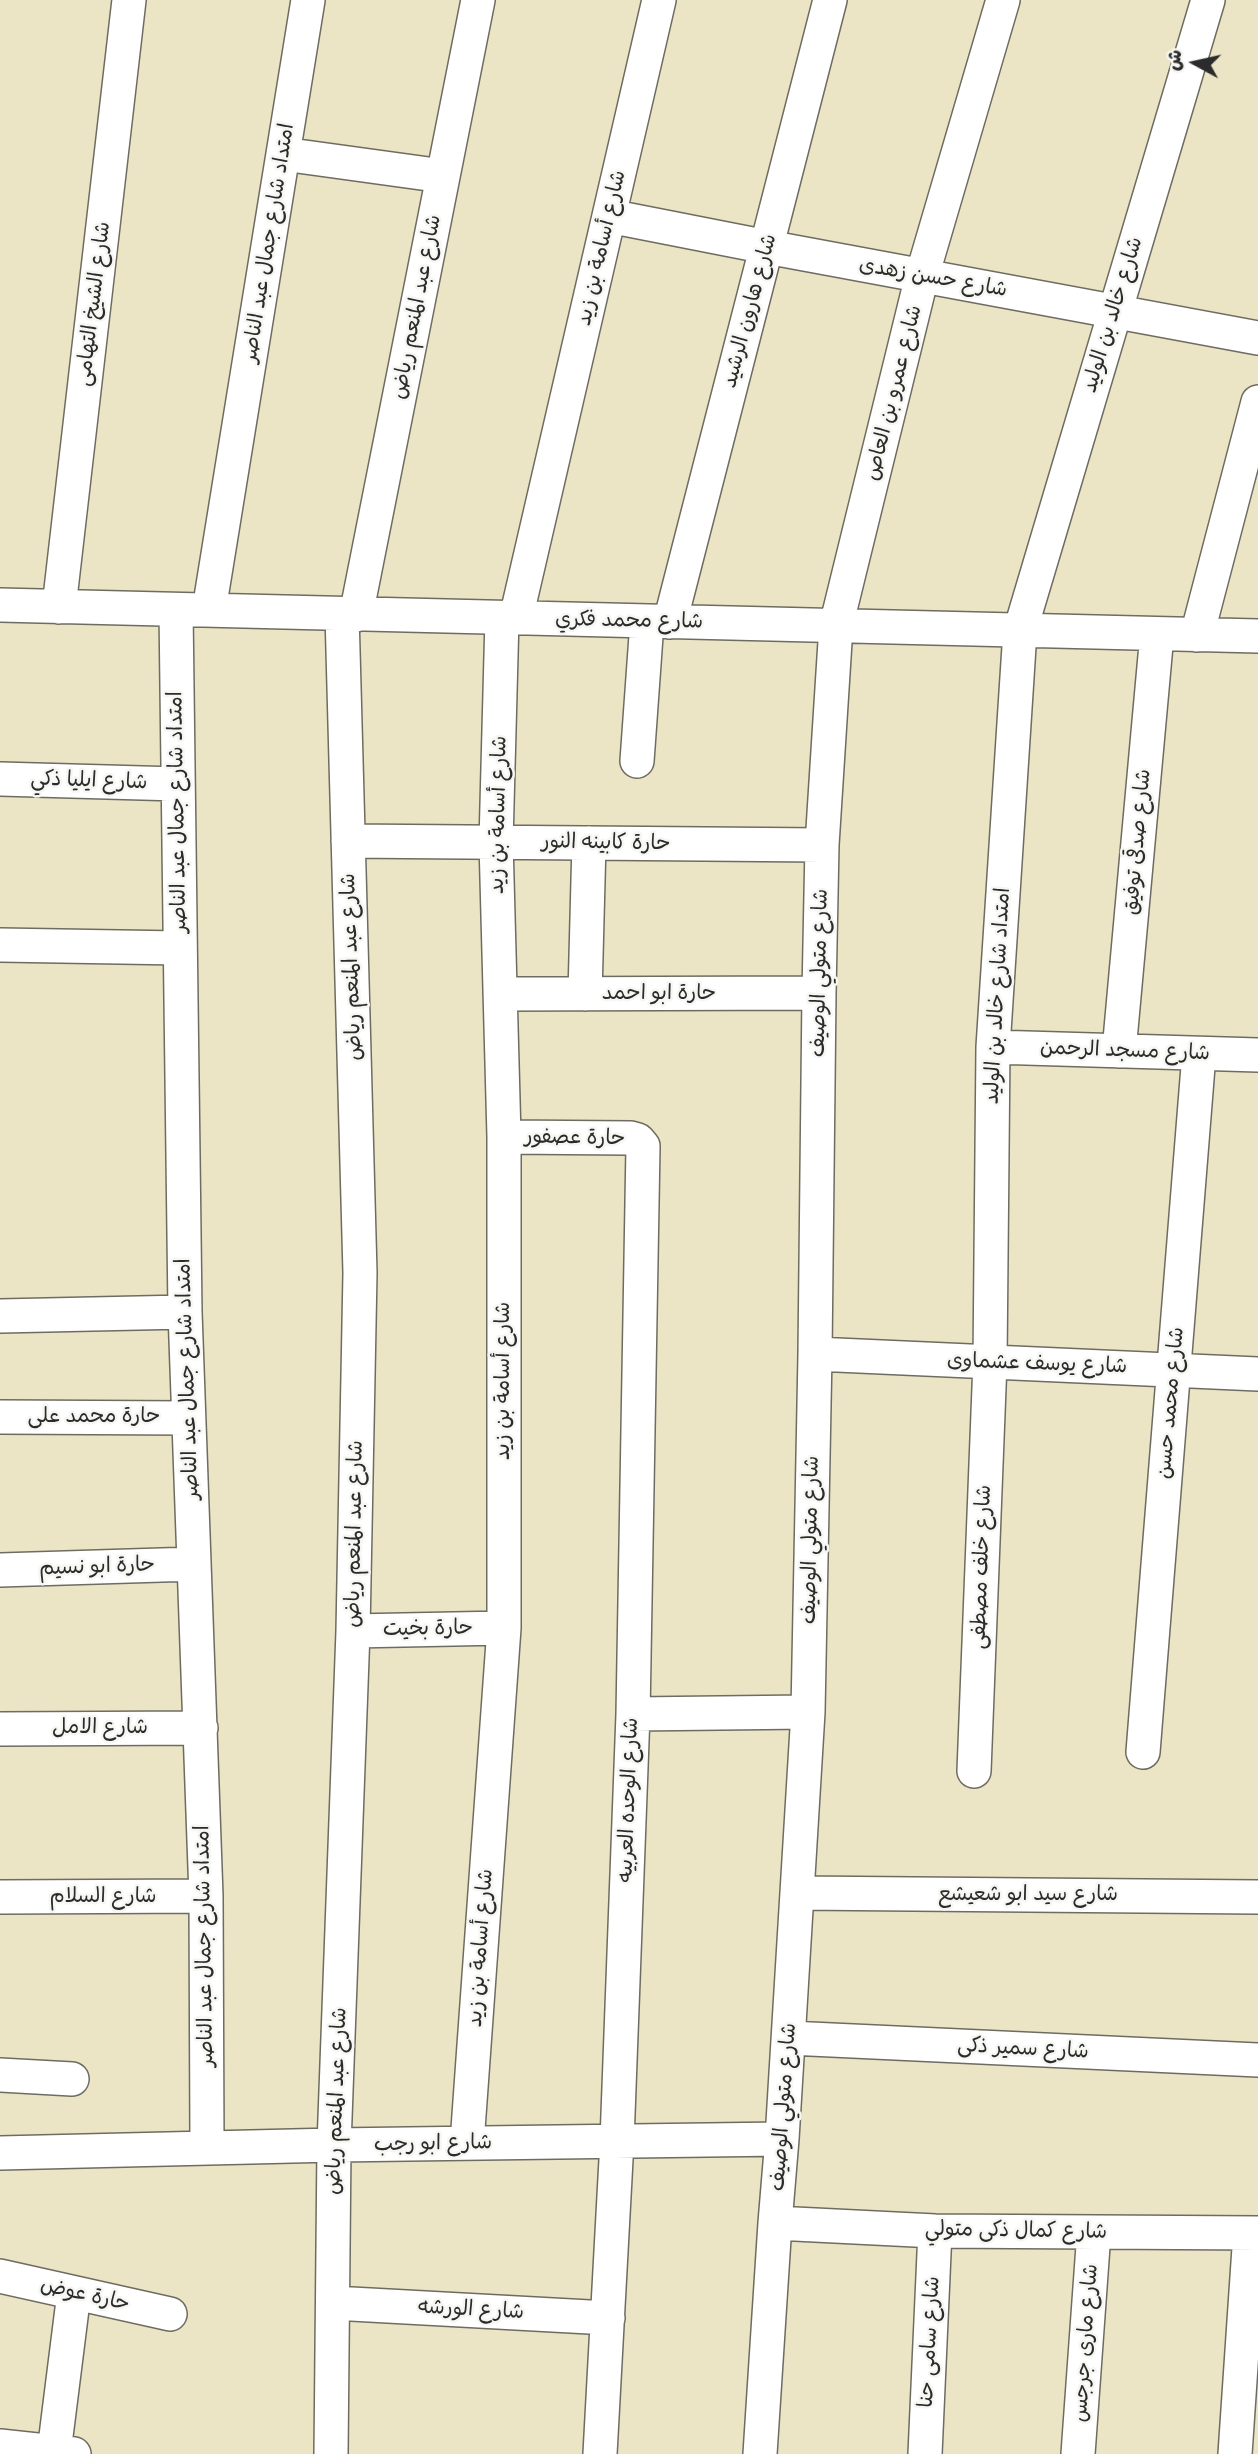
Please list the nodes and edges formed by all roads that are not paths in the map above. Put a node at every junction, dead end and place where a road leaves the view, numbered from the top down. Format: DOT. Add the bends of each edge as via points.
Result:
graph roads {
  1 [pos="129,0"];
  2 [pos="308,0"];
  3 [pos="478,0"];
  4 [pos="659,0"];
  5 [pos="830,0"];
  6 [pos="1003,0"];
  7 [pos="1208,0"];
  8 [pos="283,154"];
  9 [pos="443,176"];
  10 [pos="609,216"];
  11 [pos="767,247"];
  12 [pos="922,276"];
  13 [pos="1114,310"];
  14 [pos="1258,338"];
  15 [pos="1258,402"];
  16 [pos="0,605"];
  17 [pos="59,607"];
  18 [pos="176,610"];
  19 [pos="209,610"];
  20 [pos="349,614"];
  21 [pos="509,618"];
  22 [pos="658,622"];
  23 [pos="836,626"];
  24 [pos="1020,631"];
  25 [pos="1157,634"];
  26 [pos="1197,635"];
  27 [pos="1258,636"];
  28 [pos="638,761"];
  29 [pos="0,779"];
  30 [pos="178,784"];
  31 [pos="348,841"];
  32 [pos="496,842"];
  33 [pos="589,843"];
  34 [pos="822,845"];
  35 [pos="0,945"];
  36 [pos="180,948"];
  37 [pos="818,993"];
  38 [pos="500,994"];
  39 [pos="585,994"];
  40 [pos="993,1047"];
  41 [pos="1119,1051"];
  42 [pos="1199,1054"];
  43 [pos="1258,1055"];
  44 [pos="503,1137"];
  45 [pos="643,1146"];
  46 [pos="185,1312"];
  47 [pos="0,1317"];
  48 [pos="815,1354"];
  49 [pos="990,1362"];
  50 [pos="1174,1370"];
  51 [pos="1258,1374"];
  52 [pos="0,1417"];
  53 [pos="188,1418"];
  54 [pos="194,1564"];
  55 [pos="0,1570"];
  56 [pos="504,1628"];
  57 [pos="353,1631"];
  58 [pos="808,1712"];
  59 [pos="633,1714"];
  60 [pos="201,1728"];
  61 [pos="0,1729"];
  62 [pos="1143,1752"];
  63 [pos="974,1771"];
  64 [pos="798,1893"];
  65 [pos="206,1896"];
  66 [pos="0,1897"];
  67 [pos="1258,1897"];
  68 [pos="789,2038"];
  69 [pos="1258,2060"];
  70 [pos="0,2075"];
  71 [pos="72,2079"];
  72 [pos="782,2138"];
  73 [pos="617,2141"];
  74 [pos="467,2143"];
  75 [pos="334,2145"];
  76 [pos="207,2148"];
  77 [pos="0,2153"];
  78 [pos="775,2223"];
  79 [pos="935,2231"];
  80 [pos="1094,2232"];
  81 [pos="1254,2233"];
  82 [pos="0,2276"];
  83 [pos="74,2293"];
  84 [pos="332,2303"];
  85 [pos="170,2314"];
  86 [pos="608,2318"];
  87 [pos="0,2446"];
  88 [pos="64,2453"];
  89 [pos="331,2454"];
  90 [pos="600,2454"];
  91 [pos="760,2454"];
  92 [pos="925,2454"];
  93 [pos="1078,2454"];
  94 [pos="1235,2454"];
  1 -- 17 [label="street, شارع الشيخ التهامى"];
  2 -- 8 [label="street, امتداد شارع جمال عبد الناصر"];
  3 -- 9 [label="street, شارع عبد المنعم رياض"];
  4 -- 10 [label="street, شارع أسامة بن زيد"];
  5 -- 11 [label="street, شارع هارون الرشيد"];
  6 -- 12 [label="street, شارع عمرو بن العاص"];
  7 -- 13 [label="street, شارع خالد بن الوليد"];
  8 -- 9 [label="street"];
  8 -- 19 [label="street, امتداد شارع جمال عبد الناصر"];
  9 -- 20 [label="street, شارع عبد المنعم رياض"];
  10 -- 11 [label="street, شارع حسن زهدى"];
  10 -- 21 [label="street, شارع أسامة بن زيد"];
  11 -- 12 [label="street, شارع حسن زهدى"];
  11 -- 22 [label="street, شارع هارون الرشيد"];
  12 -- 13 [label="street, شارع حسن زهدى"];
  12 -- 23 [label="street, شارع عمرو بن العاص"];
  13 -- 14 [label="street, شارع حسن زهدى"];
  13 -- 24 [label="street, شارع خالد بن الوليد"];
  15 -- 26 [label="street"];
  16 -- 17 [label="street, شارع محمد فكري"];
  17 -- 18 [label="street, شارع محمد فكري"];
  18 -- 19 [label="street, شارع محمد فكري"];
  18 -- 30 [label="street, امتداد شارع جمال عبد الناصر"];
  19 -- 20 [label="street, شارع محمد فكري"];
  20 -- 21 [label="street, شارع محمد فكري"];
  20 -- 31 [label="street, شارع عبد المنعم رياض"];
  21 -- 22 [label="street, شارع محمد فكري"];
  21 -- 32 [label="street, شارع أسامة بن زيد"];
  22 -- 23 [label="street, شارع محمد فكري"];
  22 -- 28 [label="street, شارع هارون الرشيد"];
  23 -- 24 [label="street, شارع محمد فكري"];
  23 -- 34 [label="street, شارع متولي الوصيف"];
  24 -- 25 [label="street, شارع محمد فكري"];
  24 -- 40 [label="street, امتداد شارع خالد بن الوليد"];
  25 -- 26 [label="street, شارع محمد فكري"];
  25 -- 41 [label="street, شارع صدقى توفيق"];
  26 -- 27 [label="street, شارع محمد فكري"];
  29 -- 30 [label="street, شارع ايليا ذكي"];
  30 -- 36 [label="street, امتداد شارع جمال عبد الناصر"];
  31 -- 32 [label="street, حارة كابينه النور"];
  31 -- 57 [label="street, شارع عبد المنعم رياض" via="360,1273"];
  32 -- 33 [label="street, حارة كابينه النور"];
  32 -- 38 [label="street, شارع أسامة بن زيد"];
  33 -- 34 [label="street, حارة كابينه النور"];
  33 -- 39 [label="street"];
  34 -- 37 [label="street, شارع متولي الوصيف"];
  35 -- 36 [label="street"];
  36 -- 46 [label="street, امتداد شارع جمال عبد الناصر"];
  37 -- 39 [label="street, حارة ابو احمد"];
  37 -- 48 [label="street, شارع متولي الوصيف"];
  38 -- 39 [label="street, حارة ابو احمد"];
  38 -- 44 [label="street, شارع أسامة بن زيد"];
  40 -- 41 [label="street, شارع مسجد الرحمن"];
  40 -- 49 [label="street, امتداد شارع خالد بن الوليد"];
  41 -- 42 [label="street, شارع مسجد الرحمن"];
  42 -- 43 [label="street, شارع مسجد الرحمن"];
  42 -- 50 [label="street, شارع محمد حسن"];
  44 -- 45 [label="street, حارة عصفور" via="631,1138"];
  44 -- 56 [label="street, شارع أسامة بن زيد"];
  45 -- 59 [label="street, شارع الوحده العربيه"];
  46 -- 47 [label="street"];
  46 -- 53 [label="street, امتداد شارع جمال عبد الناصر"];
  48 -- 49 [label="street, شارع يوسف عشماوى"];
  48 -- 58 [label="street, شارع متولي الوصيف"];
  49 -- 50 [label="street, شارع يوسف عشماوى"];
  49 -- 63 [label="street, شارع خلف مصطفى"];
  50 -- 51 [label="street, شارع يوسف عشماوى"];
  50 -- 62 [label="street, شارع محمد حسن"];
  52 -- 53 [label="street, حارة محمد على"];
  53 -- 54 [label="street, امتداد شارع جمال عبد الناصر"];
  54 -- 55 [label="street, حارة ابو نسيم"];
  54 -- 60 [label="street, امتداد شارع جمال عبد الناصر"];
  56 -- 57 [label="street, حارة بخيت"];
  56 -- 74 [label="street, شارع أسامة بن زيد"];
  57 -- 75 [label="street, شارع عبد المنعم رياض"];
  58 -- 59 [label="street"];
  58 -- 64 [label="street, شارع متولي الوصيف"];
  59 -- 73 [label="street, شارع الوحده العربيه"];
  60 -- 61 [label="street, شارع الامل"];
  60 -- 65 [label="street, امتداد شارع جمال عبد الناصر"];
  64 -- 67 [label="street, شارع سيد ابو شعيشع"];
  64 -- 68 [label="street, شارع متولي الوصيف"];
  65 -- 66 [label="street, شارع السلام"];
  65 -- 76 [label="street, امتداد شارع جمال عبد الناصر"];
  68 -- 69 [label="street, شارع سمير ذكى"];
  68 -- 72 [label="street, شارع متولي الوصيف"];
  70 -- 71 [label="street"];
  72 -- 73 [label="street, شارع ابو رجب"];
  72 -- 78 [label="street, شارع متولي الوصيف"];
  73 -- 74 [label="street, شارع ابو رجب"];
  73 -- 86 [label="street, شارع الوحده العربيه"];
  74 -- 75 [label="street, شارع ابو رجب"];
  75 -- 76 [label="street, شارع ابو رجب"];
  75 -- 84 [label="street, شارع عبد المنعم رياض"];
  76 -- 77 [label="street, شارع ابو رجب"];
  78 -- 79 [label="street, شارع كمال ذكى متولي"];
  78 -- 91 [label="street, شارع متولي الوصيف"];
  79 -- 80 [label="street, شارع كمال ذكى متولي"];
  79 -- 92 [label="street, شارع سامى حنا"];
  80 -- 81 [label="street, شارع كمال ذكى متولي"];
  80 -- 93 [label="street, شارع مارى جرجس"];
  81 -- 94 [label="street"];
  82 -- 83 [label="street, حارة عوض"];
  83 -- 85 [label="street, حارة عوض"];
  83 -- 88 [label="street"];
  84 -- 86 [label="street, شارع الورشه"];
  84 -- 89 [label="street, شارع عبد المنعم رياض"];
  86 -- 90 [label="street, شارع الوحده العربيه"];
  87 -- 88 [label="street"];
}
